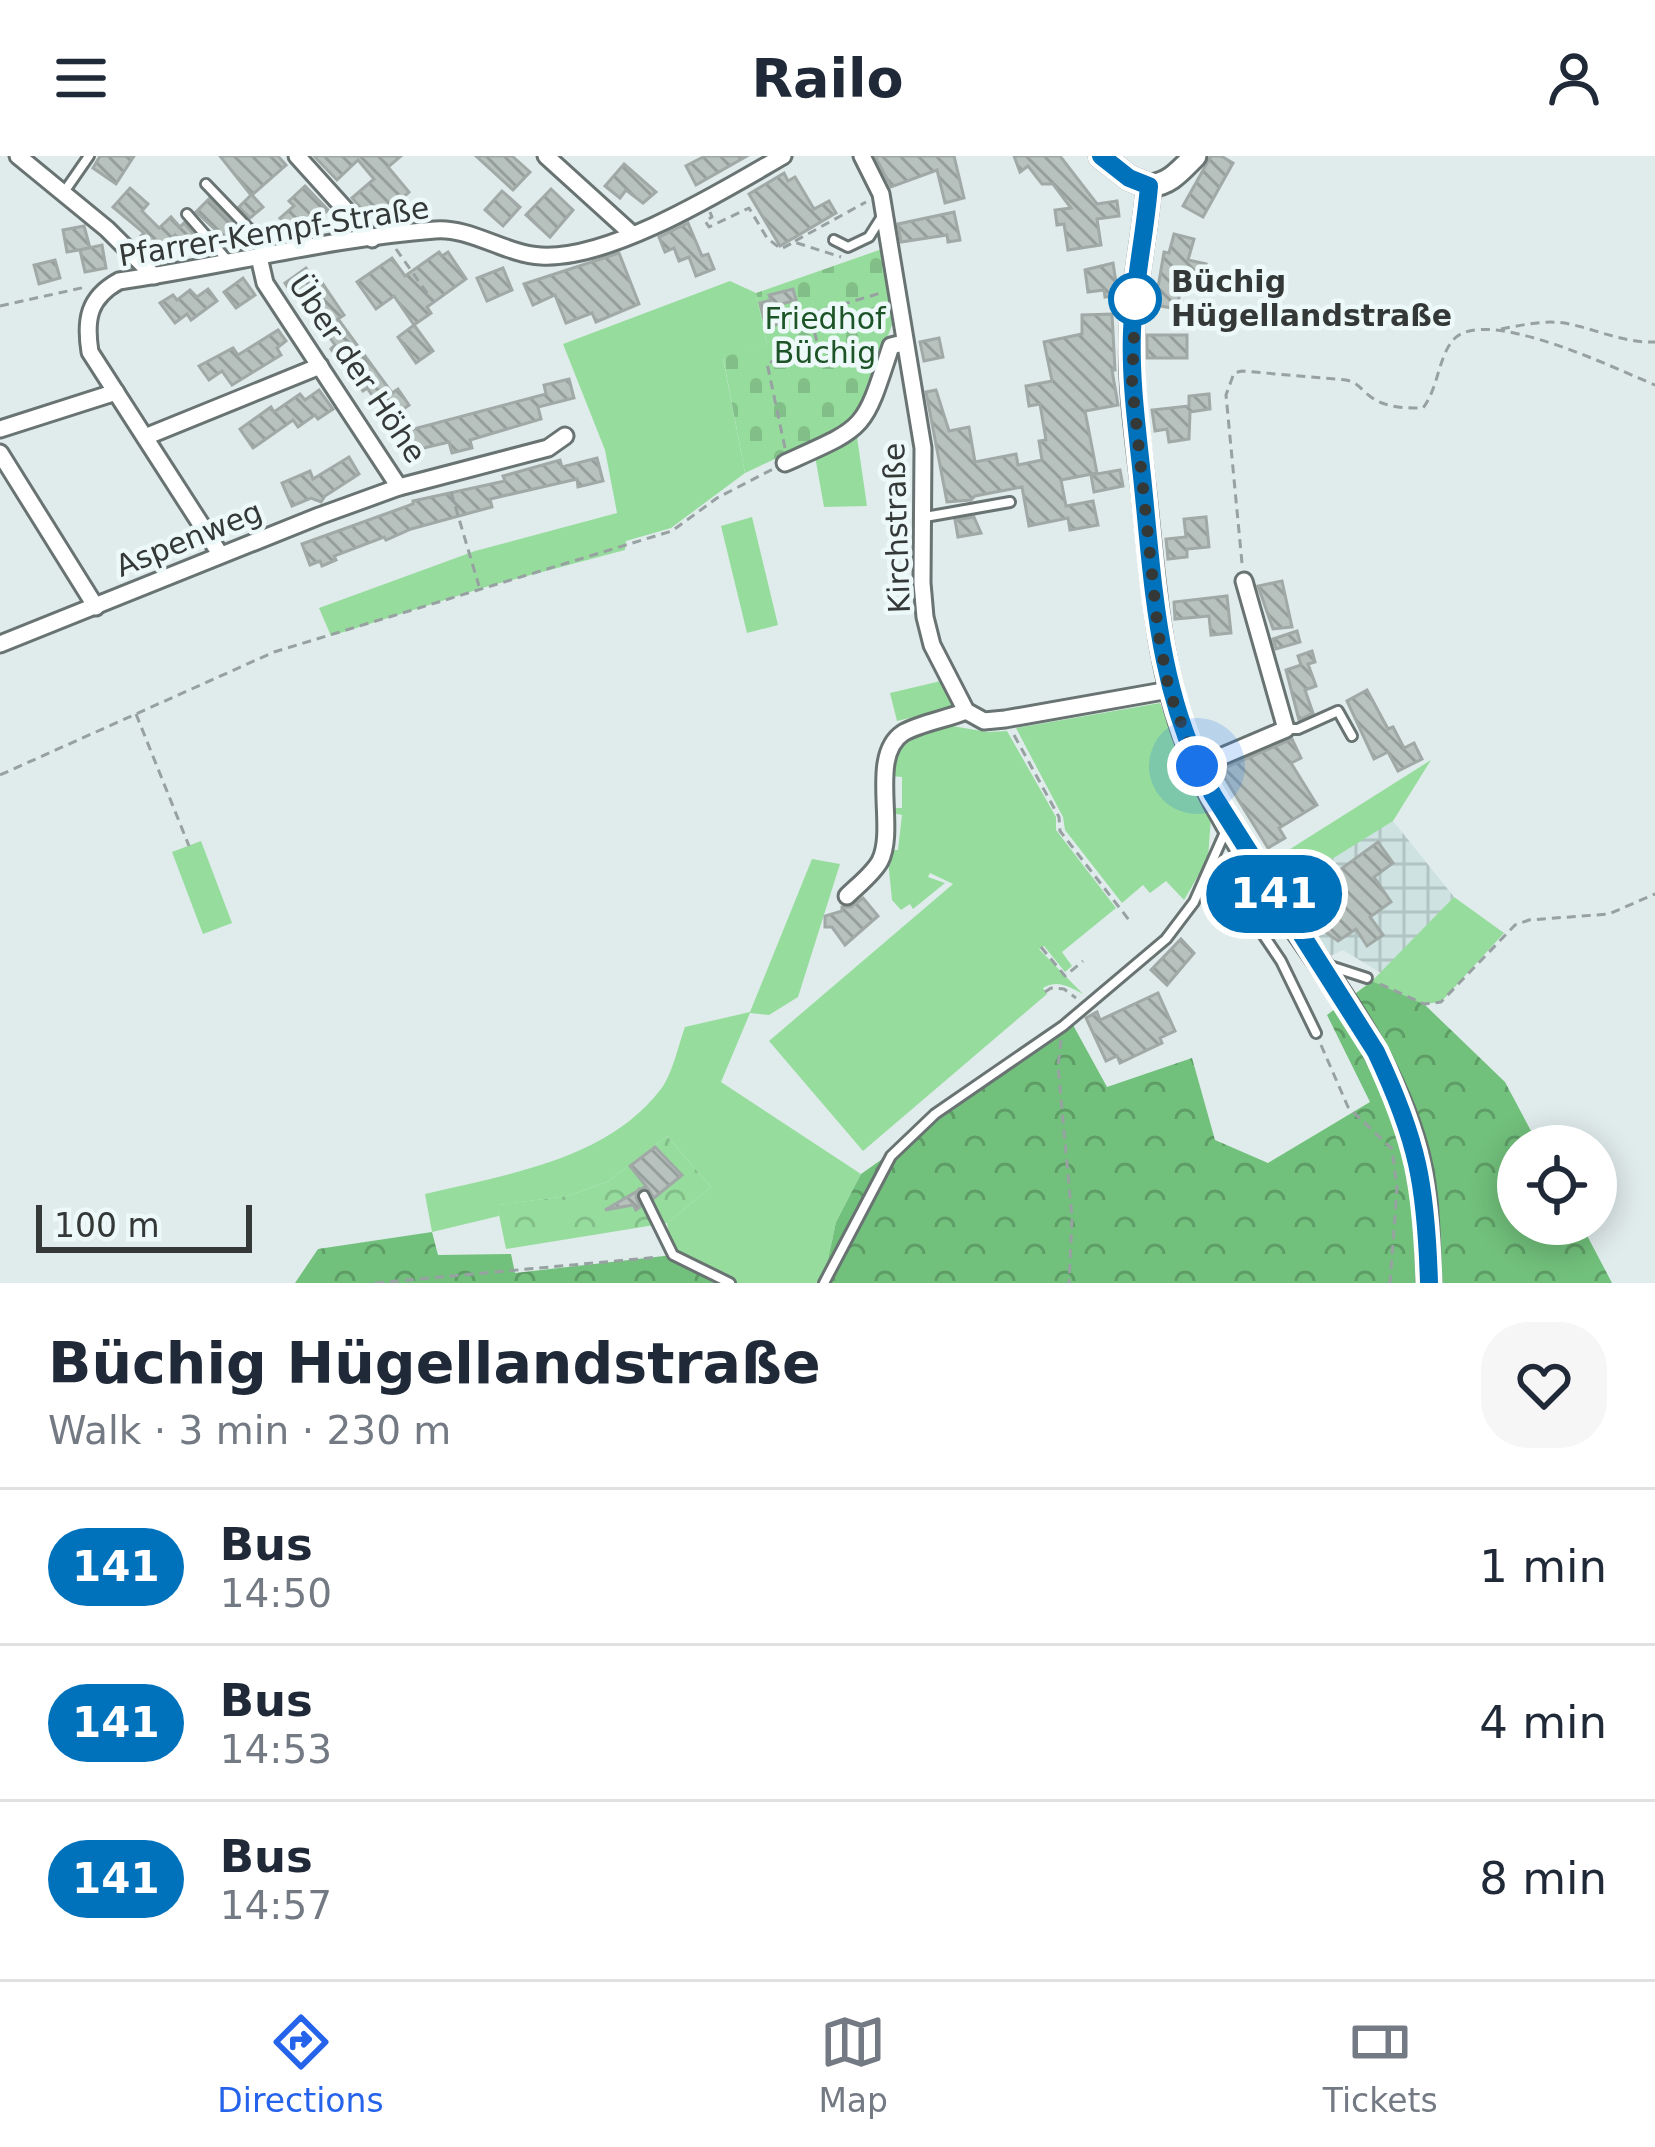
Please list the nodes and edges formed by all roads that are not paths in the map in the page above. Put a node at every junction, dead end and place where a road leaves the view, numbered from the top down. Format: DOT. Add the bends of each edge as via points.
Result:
graph roads {
  1 [pos="18,156"];
  2 [pos="89,156"];
  3 [pos="297,156"];
  4 [pos="546,156"];
  5 [pos="783,156"];
  6 [pos="862,156"];
  7 [pos="1102,156"];
  8 [pos="1195,156"];
  9 [pos="206,184"];
  10 [pos="1149,186"];
  11 [pos="63,193"];
  12 [pos="884,213"];
  13 [pos="188,214"];
  14 [pos="632,234"];
  15 [pos="372,238"];
  16 [pos="834,240"];
  17 [pos="267,256"];
  18 [pos="230,263"];
  19 [pos="154,276"];
  20 [pos="903,343"];
  21 [pos="320,366"];
  22 [pos="116,392"];
  23 [pos="0,429"];
  24 [pos="565,436"];
  25 [pos="145,437"];
  26 [pos="0,453"];
  27 [pos="787,462"];
  28 [pos="399,487"];
  29 [pos="1010,502"];
  30 [pos="924,518"];
  31 [pos="220,554"];
  32 [pos="1244,581"];
  33 [pos="96,607"];
  34 [pos="0,644"];
  35 [pos="1169,690"];
  36 [pos="966,711"];
  37 [pos="1286,730"];
  38 [pos="1352,736"];
  39 [pos="1197,766"];
  40 [pos="1229,824"];
  41 [pos="1213,861"];
  42 [pos="847,896"];
  43 [pos="1323,969"];
  44 [pos="1367,978"];
  45 [pos="1316,1033"];
  46 [pos="644,1196"];
  47 [pos="730,1283"];
  48 [pos="824,1283"];
  49 [pos="1429,1283"];
  1 -- 11 [label="street"];
  2 -- 11 [label="lane"];
  3 -- 15 [label="street"];
  4 -- 14 [label="street"];
  5 -- 14 [label="street, Pfarrer-Kempf-Straße"];
  6 -- 12 [label="street, Kirchstraße"];
  7 -- 10 [label="street"];
  8 -- 10 [label="street" via="1175,177"];
  9 -- 17 [label="lane"];
  10 -- 35 [label="street" via="1132,383"];
  11 -- 19 [label="street"];
  12 -- 16 [label="lane" via="869,237 848,247"];
  12 -- 20 [label="street, Kirchstraße"];
  13 -- 18 [label="lane"];
  14 -- 15 [label="street, Pfarrer-Kempf-Straße" via="559,256 440,229"];
  15 -- 17 [label="street, Pfarrer-Kempf-Straße"];
  17 -- 18 [label="street, Pfarrer-Kempf-Straße"];
  17 -- 21 [label="street, Über der Höhe" via="265,283"];
  18 -- 19 [label="street, Pfarrer-Kempf-Straße"];
  19 -- 22 [label="street, Pfarrer-Kempf-Straße" via="119,281 92,303 90,352"];
  20 -- 27 [label="street, Kirchstraße" via="891,346 860,426"];
  20 -- 30 [label="street, Kirchstraße" via="923,448"];
  21 -- 25 [label="street"];
  21 -- 28 [label="street, Über der Höhe"];
  22 -- 23 [label="street"];
  22 -- 25 [label="street"];
  24 -- 28 [label="street, Über der Höhe" via="548,448"];
  25 -- 31 [label="street"];
  26 -- 33 [label="street"];
  28 -- 31 [label="street, Aspenweg"];
  29 -- 30 [label="lane"];
  30 -- 36 [label="street, Kirchstraße" via="925,616"];
  31 -- 33 [label="street, Aspenweg"];
  32 -- 37 [label="street"];
  33 -- 34 [label="street, Aspenweg"];
  35 -- 36 [label="street" via="1006,719 984,721"];
  35 -- 39 [label="street"];
  36 -- 42 [label="street" via="904,732 892,744 880,861"];
  37 -- 38 [label="lane" via="1338,711"];
  37 -- 39 [label="street"];
  39 -- 40 [label="street"];
  40 -- 41 [label="lane"];
  40 -- 43 [label="street"];
  41 -- 45 [label="lane" via="1281,961"];
  41 -- 48 [label="lane" via="1166,939 891,1156"];
  43 -- 44 [label="lane"];
  43 -- 49 [label="street" via="1376,1052 1412,1137"];
  46 -- 47 [label="lane" via="673,1255"];
}
